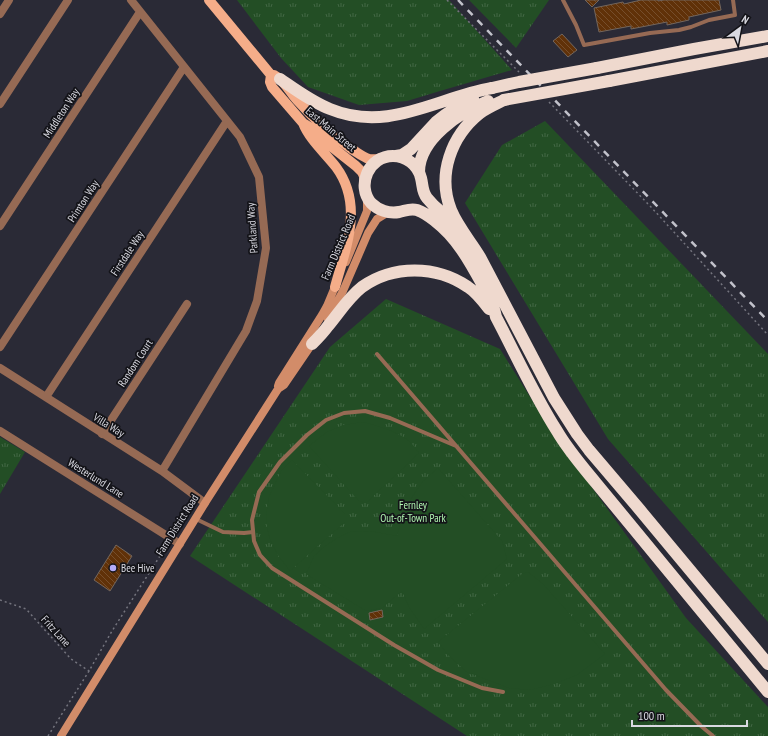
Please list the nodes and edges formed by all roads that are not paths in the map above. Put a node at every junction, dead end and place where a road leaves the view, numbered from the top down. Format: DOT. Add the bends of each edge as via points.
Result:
graph roads {
  1 [pos="9,0"];
  2 [pos="68,0"];
  3 [pos="131,0"];
  4 [pos="209,0"];
  5 [pos="563,0"];
  6 [pos="732,0"];
  7 [pos="140,12"];
  8 [pos="0,14"];
  9 [pos="768,36"];
  10 [pos="768,51"];
  11 [pos="184,67"];
  12 [pos="276,77"];
  13 [pos="492,88"];
  14 [pos="504,100"];
  15 [pos="0,104"];
  16 [pos="227,121"];
  17 [pos="303,123"];
  18 [pos="396,156"];
  19 [pos="381,158"];
  20 [pos="419,172"];
  21 [pos="365,182"];
  22 [pos="422,187"];
  23 [pos="367,196"];
  24 [pos="405,210"];
  25 [pos="391,213"];
  26 [pos="0,226"];
  27 [pos="464,234"];
  28 [pos="335,287"];
  29 [pos="187,304"];
  30 [pos="496,317"];
  31 [pos="312,344"];
  32 [pos="0,347"];
  33 [pos="377,354"];
  34 [pos="0,368"];
  35 [pos="278,389"];
  36 [pos="46,398"];
  37 [pos="0,431"];
  38 [pos="102,434"];
  39 [pos="456,446"];
  40 [pos="162,471"];
  41 [pos="596,483"];
  42 [pos="205,503"];
  43 [pos="196,519"];
  44 [pos="253,532"];
  45 [pos="659,532"];
  46 [pos="180,544"];
  47 [pos="768,664"];
  48 [pos="503,692"];
  49 [pos="768,692"];
  50 [pos="61,736"];
  51 [pos="713,736"];
  1 -- 8 [label="street"];
  2 -- 15 [label="street"];
  3 -- 7 [label="street, Parkland Way"];
  4 -- 12 [label="main road, East Main Street"];
  5 -- 6 [label="lane" via="584,45 679,30 735,15"];
  7 -- 11 [label="street, Parkland Way"];
  7 -- 26 [label="street, Middleton Way"];
  9 -- 13 [label="highway, bridge"];
  10 -- 14 [label="highway, bridge"];
  11 -- 16 [label="street, Parkland Way"];
  11 -- 32 [label="street, Primton Way"];
  12 -- 13 [label="highway" via="329,109 371,117 399,115"];
  12 -- 17 [label="main road, East Main Street" via="270,82 272,87"];
  12 -- 19 [label="main road, East Main Street" via="338,139 368,158"];
  13 -- 18 [label="highway" via="450,111 436,122 412,149"];
  14 -- 20 [label="highway" via="488,101 452,121 428,146 420,160"];
  14 -- 27 [label="highway" via="481,112 470,122 450,152 446,177 448,201"];
  16 -- 36 [label="street, Firstdale Way"];
  16 -- 40 [label="street, Parkland Way" via="240,137 259,177 266,248 257,300 246,331"];
  17 -- 21 [label="main road, East Main Street" via="356,166 362,172"];
  17 -- 28 [label="main road" via="343,179 350,202 350,237"];
  18 -- 19 [label="highway"];
  18 -- 20 [label="highway" via="410,161"];
  19 -- 21 [label="highway" via="370,168"];
  20 -- 22 [label="highway"];
  21 -- 23 [label="highway"];
  22 -- 24 [label="highway" via="417,201"];
  22 -- 27 [label="highway" via="426,197"];
  23 -- 25 [label="highway" via="377,208"];
  23 -- 28 [label="main road, Farm District Road" via="367,211"];
  24 -- 25 [label="highway"];
  24 -- 30 [label="highway" via="412,209 430,216 455,241 476,273"];
  25 -- 31 [label="main road, Farm District Road" via="377,219 370,229 339,299"];
  27 -- 45 [label="highway" via="480,257 564,416 589,450"];
  28 -- 35 [label="main road, Farm District Road" via="322,315 279,383"];
  29 -- 38 [label="street, Random Court"];
  30 -- 31 [label="highway" via="481,298 453,278 424,270 395,272 362,288"];
  30 -- 41 [label="highway" via="558,433"];
  31 -- 35 [label="main road, Farm District Road" via="284,385"];
  33 -- 39 [label="lane"];
  34 -- 36 [label="street, Villa Way"];
  35 -- 42 [label="main road, Farm District Road"];
  36 -- 38 [label="street, Villa Way"];
  37 -- 46 [label="street, Westerlund Lane"];
  38 -- 40 [label="street, Villa Way"];
  39 -- 44 [label="lane" via="390,418 365,411 344,413 326,420 280,462 259,492 252,520"];
  39 -- 51 [label="lane" via="666,690"];
  40 -- 42 [label="street, Villa Way"];
  41 -- 45 [label="highway" via="641,527 652,534"];
  41 -- 49 [label="highway"];
  42 -- 43 [label="main road, Farm District Road"];
  43 -- 44 [label="lane" via="223,532"];
  43 -- 46 [label="main road, Farm District Road"];
  44 -- 48 [label="lane" via="260,555 279,573 438,670 482,688"];
  45 -- 47 [label="highway"];
  46 -- 50 [label="main road, Farm District Road"];
}
